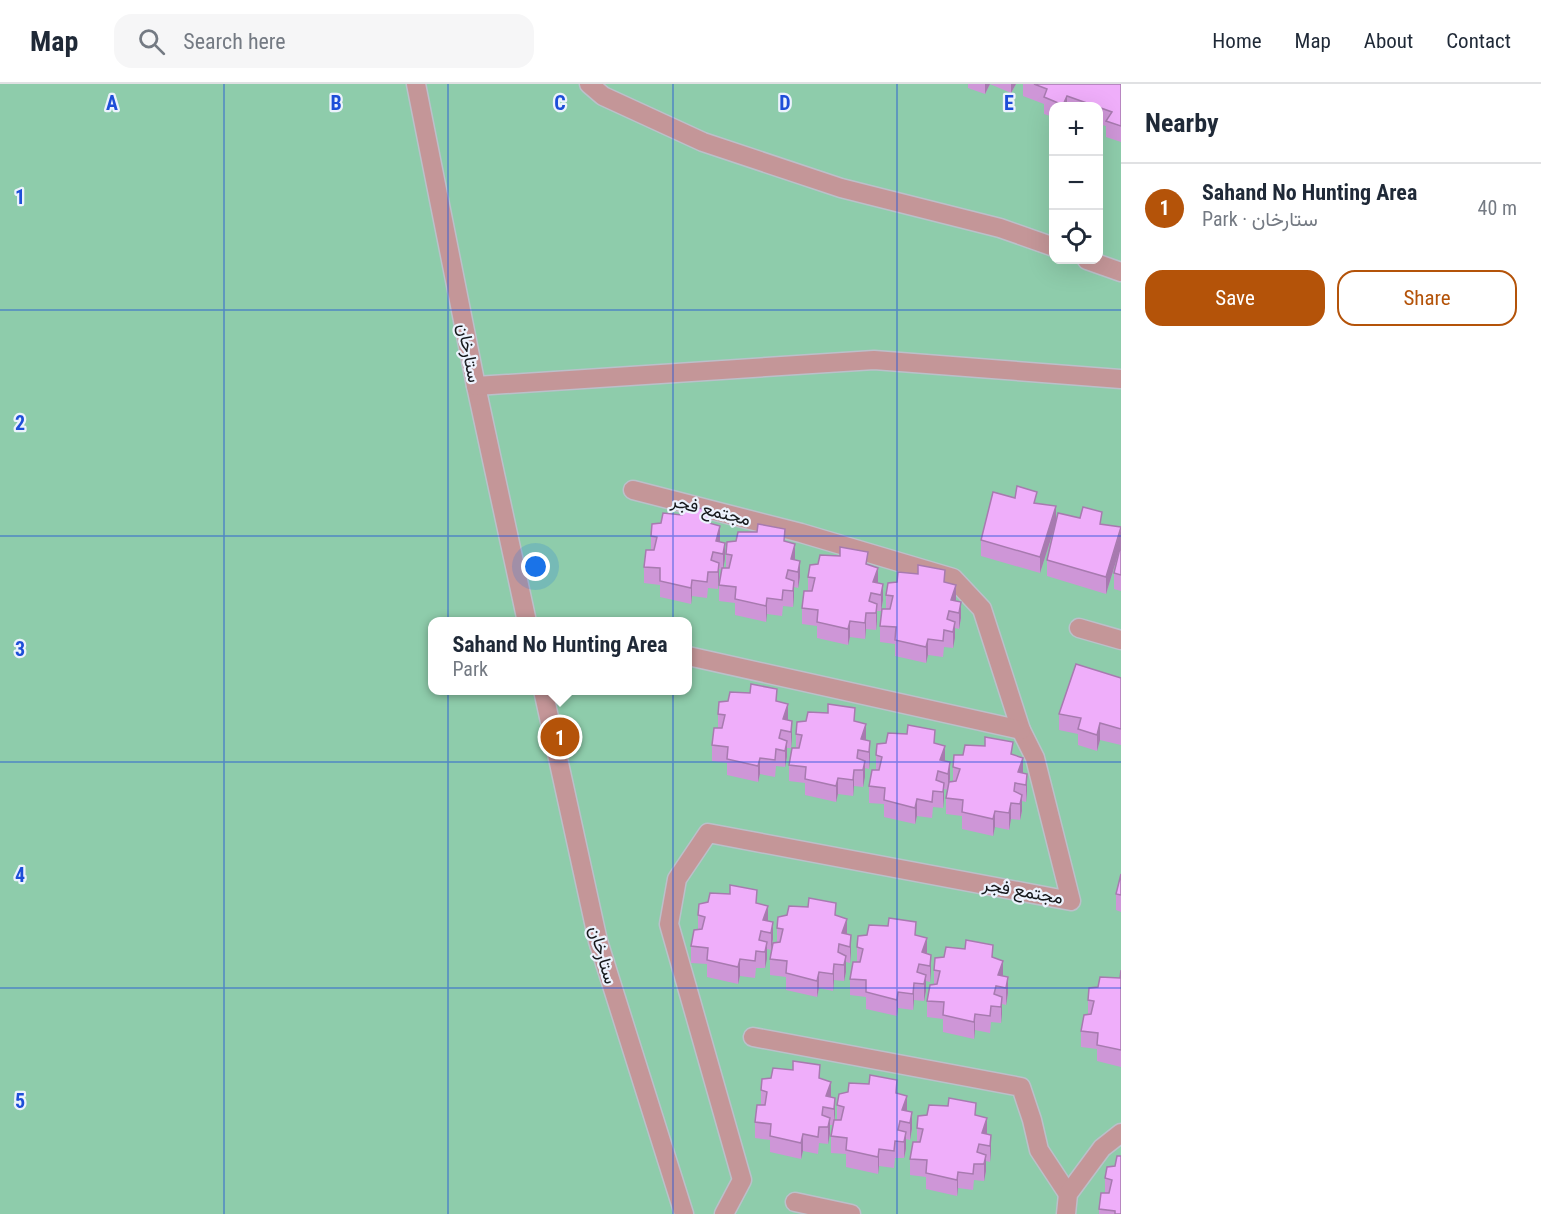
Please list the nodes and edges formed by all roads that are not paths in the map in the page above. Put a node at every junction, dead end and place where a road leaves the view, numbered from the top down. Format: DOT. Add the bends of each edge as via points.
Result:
graph roads {
  1 [pos="416,84"];
  2 [pos="589,84"];
  3 [pos="1049,246"];
  4 [pos="1098,264"];
  5 [pos="1121,272"];
  6 [pos="1121,379"];
  7 [pos="476,386"];
  8 [pos="633,490"];
  9 [pos="526,617"];
  10 [pos="1078,628"];
  11 [pos="1121,640"];
  12 [pos="692,657"];
  13 [pos="544,695"];
  14 [pos="1021,730"];
  15 [pos="753,1037"];
  16 [pos="1121,1133"];
  17 [pos="1068,1194"];
  18 [pos="795,1202"];
  19 [pos="684,1214"];
  20 [pos="724,1214"];
  21 [pos="851,1214"];
  22 [pos="1066,1214"];
  1 -- 7 [label="street, ستارخان"];
  2 -- 3 [label="street" via="603,96 703,142 841,188 1000,228"];
  4 -- 5 [label="street"];
  6 -- 7 [label="street" via="874,360"];
  7 -- 9 [label="street, ستارخان"];
  8 -- 14 [label="street, مجتمع فجر" via="801,533 953,578 982,609"];
  10 -- 11 [label="street"];
  12 -- 14 [label="street"];
  13 -- 19 [label="street, ستارخان" via="598,941"];
  14 -- 20 [label="street, مجتمع فجر" via="1035,758 1071,901 708,833 677,879 669,924 742,1180"];
  15 -- 17 [label="street" via="1021,1087 1039,1150"];
  16 -- 17 [label="street" via="1102,1148"];
  17 -- 22 [label="street"];
  18 -- 21 [label="street"];
}
